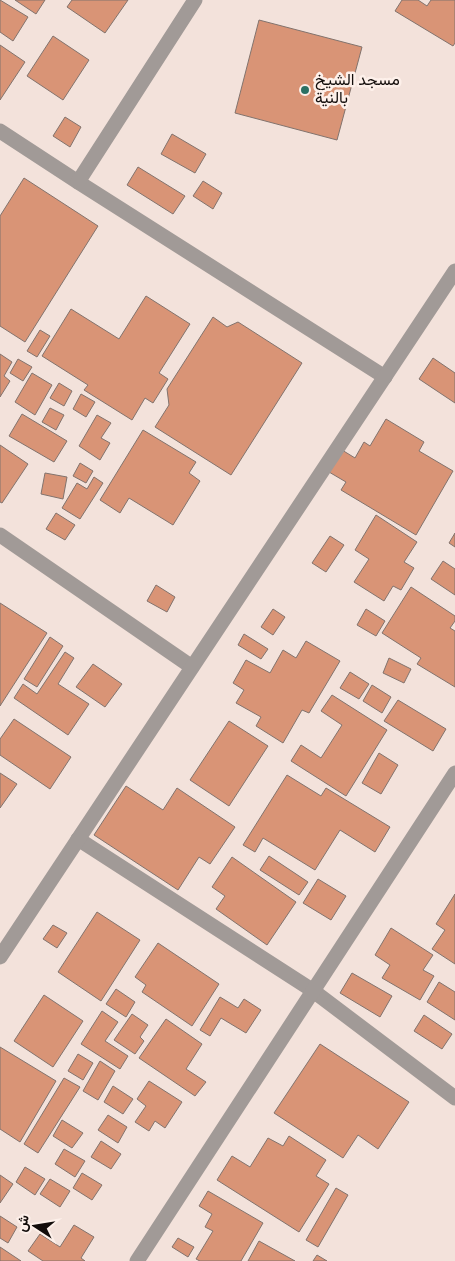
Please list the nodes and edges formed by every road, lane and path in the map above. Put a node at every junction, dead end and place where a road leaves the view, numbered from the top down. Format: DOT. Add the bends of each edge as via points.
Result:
graph roads {
  1 [pos="195,0"];
  2 [pos="0,131"];
  3 [pos="78,182"];
  4 [pos="455,271"];
  5 [pos="385,377"];
  6 [pos="0,535"];
  7 [pos="192,667"];
  8 [pos="455,773"];
  9 [pos="78,839"];
  10 [pos="0,957"];
  11 [pos="312,990"];
  12 [pos="455,1098"];
  13 [pos="137,1261"];
  1 -- 3 [label="street"];
  2 -- 3 [label="street"];
  3 -- 5 [label="street"];
  4 -- 5 [label="street"];
  5 -- 7 [label="street"];
  6 -- 7 [label="street"];
  7 -- 9 [label="street"];
  8 -- 11 [label="street"];
  9 -- 10 [label="street"];
  9 -- 11 [label="street"];
  11 -- 12 [label="street"];
  11 -- 13 [label="street"];
}
